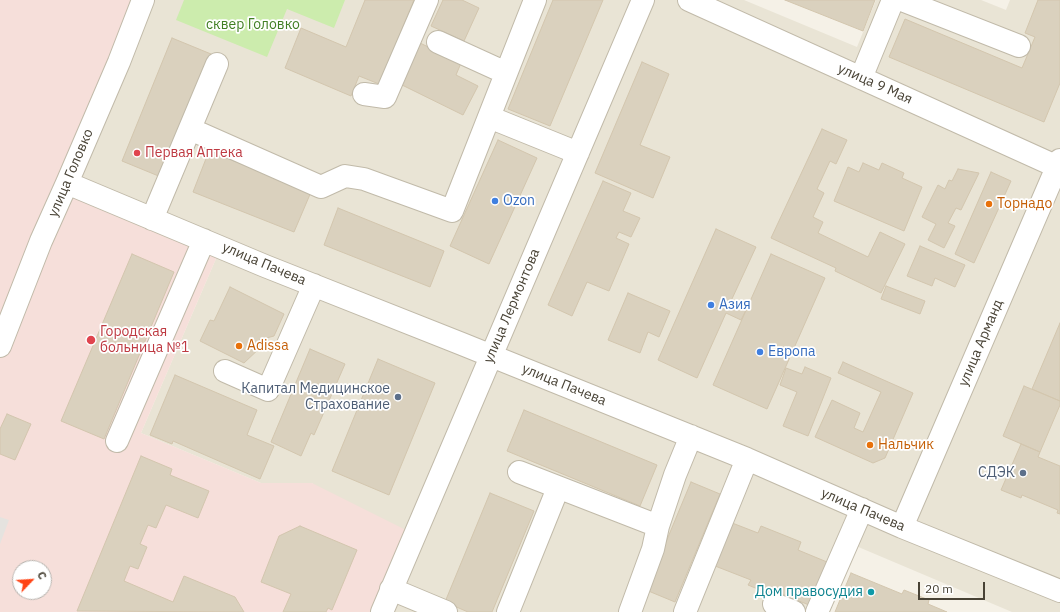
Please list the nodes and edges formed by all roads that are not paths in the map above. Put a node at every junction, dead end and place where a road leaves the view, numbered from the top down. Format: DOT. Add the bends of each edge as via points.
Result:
graph roads {
  1 [pos="143,0"];
  2 [pos="427,0"];
  3 [pos="535,0"];
  4 [pos="643,0"];
  5 [pos="690,0"];
  6 [pos="893,0"];
  7 [pos="902,0"];
  8 [pos="438,42"];
  9 [pos="1019,46"];
  10 [pos="217,64"];
  11 [pos="506,73"];
  12 [pos="861,78"];
  13 [pos="364,94"];
  14 [pos="489,117"];
  15 [pos="190,128"];
  16 [pos="578,153"];
  17 [pos="1059,165"];
  18 [pos="67,183"];
  19 [pos="152,219"];
  20 [pos="204,240"];
  21 [pos="314,285"];
  22 [pos="0,346"];
  23 [pos="491,356"];
  24 [pos="225,371"];
  25 [pos="691,436"];
  26 [pos="117,441"];
  27 [pos="747,459"];
  28 [pos="519,472"];
  29 [pos="558,488"];
  30 [pos="862,509"];
  31 [pos="658,526"];
  32 [pos="902,527"];
  33 [pos="391,589"];
  34 [pos="1060,590"];
  35 [pos="774,604"];
  36 [pos="382,612"];
  37 [pos="446,612"];
  38 [pos="508,612"];
  39 [pos="630,612"];
  40 [pos="685,612"];
  41 [pos="794,612"];
  42 [pos="817,612"];
  1 -- 18 [label="street, улица Головко"];
  2 -- 13 [label="street" via="385,97"];
  3 -- 11 [label="street"];
  4 -- 16 [label="street, улица Лермонтова"];
  5 -- 12 [label="street, улица 9 Мая"];
  6 -- 12 [label="street"];
  7 -- 9 [label="street"];
  8 -- 11 [label="street"];
  10 -- 15 [label="street"];
  11 -- 14 [label="street"];
  12 -- 17 [label="street, улица 9 Мая"];
  14 -- 15 [label="street" via="452,211 358,178 345,176 321,187"];
  14 -- 16 [label="street"];
  15 -- 19 [label="street"];
  16 -- 23 [label="street, улица Лермонтова"];
  17 -- 32 [label="street, улица Арманд"];
  18 -- 19 [label="street, улица Пачева"];
  18 -- 22 [label="street, улица Головко"];
  19 -- 20 [label="street, улица Пачева"];
  20 -- 21 [label="street, улица Пачева"];
  20 -- 26 [label="street"];
  21 -- 23 [label="street, улица Пачева"];
  21 -- 24 [label="street" via="268,390"];
  23 -- 25 [label="street, улица Пачева"];
  23 -- 33 [label="street, улица Лермонтова"];
  25 -- 27 [label="street, улица Пачева"];
  25 -- 31 [label="street"];
  27 -- 30 [label="street, улица Пачева"];
  27 -- 40 [label="street"];
  28 -- 29 [label="street"];
  29 -- 31 [label="street"];
  29 -- 38 [label="street"];
  30 -- 32 [label="street, улица Пачева"];
  30 -- 42 [label="street"];
  31 -- 39 [label="street" via="653,549"];
  32 -- 34 [label="street, улица Пачева"];
  33 -- 36 [label="street, улица Лермонтова"];
  33 -- 37 [label="street"];
  35 -- 41 [label="street"];
}
